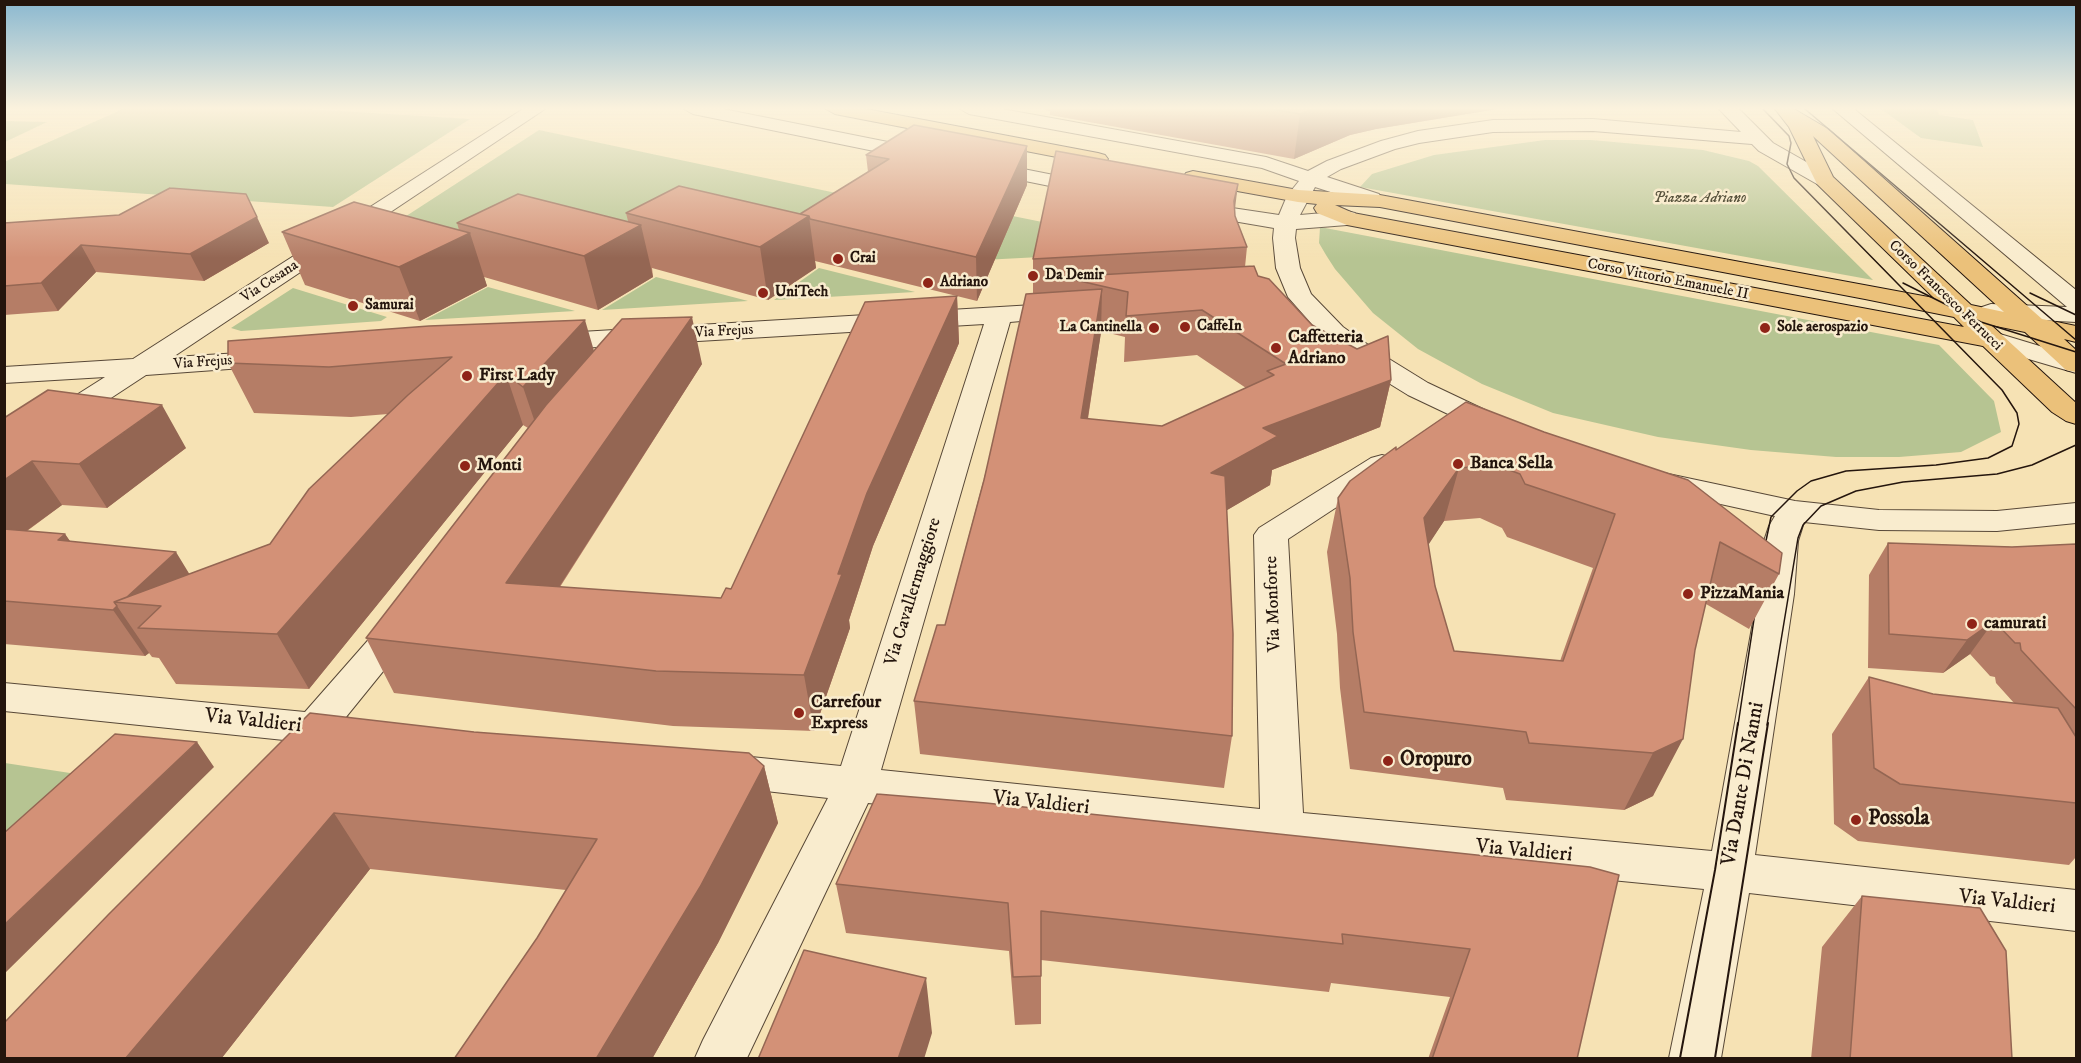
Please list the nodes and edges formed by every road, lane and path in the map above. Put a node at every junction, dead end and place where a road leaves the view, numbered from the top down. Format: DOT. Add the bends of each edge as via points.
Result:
graph roads {
  1 [pos="461,159"];
  2 [pos="1093,159"];
  3 [pos="1244,159"];
  4 [pos="1351,159"];
  5 [pos="1786,159"];
  6 [pos="1814,159"];
  7 [pos="1849,159"];
  8 [pos="1901,159"];
  9 [pos="960,162"];
  10 [pos="1116,163"];
  11 [pos="1174,173"];
  12 [pos="1312,177"];
  13 [pos="1824,180"];
  14 [pos="1111,192"];
  15 [pos="1298,196"];
  16 [pos="1371,199"];
  17 [pos="1169,204"];
  18 [pos="1347,218"];
  19 [pos="1286,223"];
  20 [pos="2076,302"];
  21 [pos="1091,309"];
  22 [pos="1960,310"];
  23 [pos="999,315"];
  24 [pos="2076,315"];
  25 [pos="2026,319"];
  26 [pos="642,337"];
  27 [pos="1990,339"];
  28 [pos="528,343"];
  29 [pos="2074,354"];
  30 [pos="295,358"];
  31 [pos="139,367"];
  32 [pos="610,374"];
  33 [pos="4,375"];
  34 [pos="2074,417"];
  35 [pos="1437,430"];
  36 [pos="1520,436"];
  37 [pos="4,455"];
  38 [pos="1636,476"];
  39 [pos="1796,511"];
  40 [pos="2076,513"];
  41 [pos="429,592"];
  42 [pos="4,697"];
  43 [pos="316,729"];
  44 [pos="375,735"];
  45 [pos="283,762"];
  46 [pos="683,766"];
  47 [pos="856,784"];
  48 [pos="1282,830"];
  49 [pos="1728,872"];
  50 [pos="2076,911"];
  51 [pos="721,1059"];
  52 [pos="1695,1059"];
  1 -- 31 [label="street, Via Cesana"];
  2 -- 10 [label="main road"];
  3 -- 12 [label="street, Corso Vittorio Emanuele II"];
  4 -- 12 [label="street"];
  5 -- 13 [label="street, Corso Francesco Ferrucci"];
  6 -- 13 [label="main road, Corso Francesco Ferrucci"];
  7 -- 25 [label="main road"];
  8 -- 20 [label="street"];
  9 -- 14 [label="street"];
  11 -- 15 [label="main road, Corso Vittorio Emanuele II"];
  12 -- 15 [label="street"];
  12 -- 16 [label="street, Corso Vittorio Emanuele II"];
  13 -- 22 [label="main road, Corso Francesco Ferrucci"];
  15 -- 16 [label="main road, Corso Vittorio Emanuele II"];
  15 -- 18 [label="main road, Corso Vittorio Emanuele II"];
  15 -- 19 [label="street"];
  16 -- 22 [label="main road, Corso Vittorio Emanuele II"];
  17 -- 19 [label="street, Corso Vittorio Emanuele II"];
  18 -- 19 [label="street, Corso Vittorio Emanuele II"];
  18 -- 27 [label="main road, Corso Vittorio Emanuele II"];
  19 -- 35 [label="street" via="1288,297 1418,390"];
  21 -- 23 [label="street, Via Frejus"];
  22 -- 25 [label="main road, Corso Vittorio Emanuele II"];
  22 -- 27 [label="main road, Corso Francesco Ferrucci"];
  23 -- 26 [label="street, Via Frejus"];
  23 -- 47 [label="street, Via Cavallermaggiore"];
  24 -- 25 [label="street, Corso Vittorio Emanuele II"];
  25 -- 29 [label="main road"];
  26 -- 28 [label="street, Via Frejus"];
  26 -- 32 [label="street"];
  27 -- 29 [label="street, Corso Vittorio Emanuele II"];
  27 -- 34 [label="main road, Corso Francesco Ferrucci"];
  30 -- 31 [label="street, Via Frejus"];
  31 -- 33 [label="street, Via Frejus"];
  31 -- 37 [label="street, Via Cesana"];
  35 -- 36 [label="street"];
  35 -- 48 [label="street, Via Monforte" via="1271,536"];
  38 -- 39 [label="street"];
  39 -- 40 [label="street" via="1940,522"];
  39 -- 49 [label="street, Via Dante Di Nanni" via="1785,526 1781,541 1776,594"];
  41 -- 43 [label="street"];
  42 -- 43 [label="street, Via Valdieri"];
  43 -- 44 [label="street, Via Valdieri"];
  43 -- 45 [label="street"];
  46 -- 47 [label="street, Via Valdieri"];
  47 -- 48 [label="street, Via Valdieri"];
  47 -- 51 [label="street, Via Cavallermaggiore"];
  48 -- 49 [label="street, Via Valdieri"];
  49 -- 50 [label="street, Via Valdieri"];
  49 -- 52 [label="street, Via Dante Di Nanni"];
}
